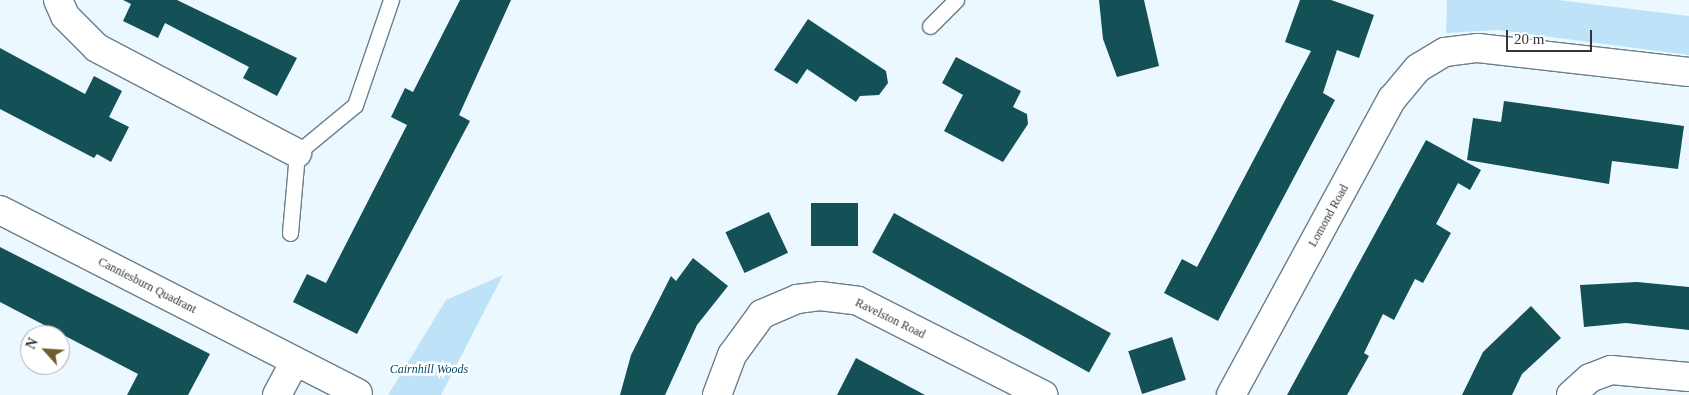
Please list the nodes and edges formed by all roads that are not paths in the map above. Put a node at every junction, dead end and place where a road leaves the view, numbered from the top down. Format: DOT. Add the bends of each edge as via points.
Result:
graph roads {
  1 [pos="58,0"];
  2 [pos="391,0"];
  3 [pos="956,0"];
  4 [pos="930,26"];
  5 [pos="1689,72"];
  6 [pos="297,153"];
  7 [pos="0,210"];
  8 [pos="290,233"];
  9 [pos="295,361"];
  10 [pos="1689,377"];
  11 [pos="358,393"];
  12 [pos="277,395"];
  13 [pos="717,395"];
  14 [pos="1042,395"];
  15 [pos="1230,395"];
  16 [pos="1571,395"];
  1 -- 6 [label="street" via="79,33 97,48"];
  2 -- 6 [label="lane" via="355,105"];
  3 -- 4 [label="lane"];
  5 -- 15 [label="street, Lomond Road" via="1478,48 1445,52 1418,68 1392,99"];
  6 -- 8 [label="lane"];
  7 -- 9 [label="street, Canniesburn Quadrant"];
  9 -- 11 [label="street, Canniesburn Quadrant"];
  9 -- 12 [label="street"];
  10 -- 16 [label="street" via="1611,370 1590,378"];
  13 -- 14 [label="street, Ravelston Road" via="732,355 762,314 797,299 820,296 858,301"];
}
